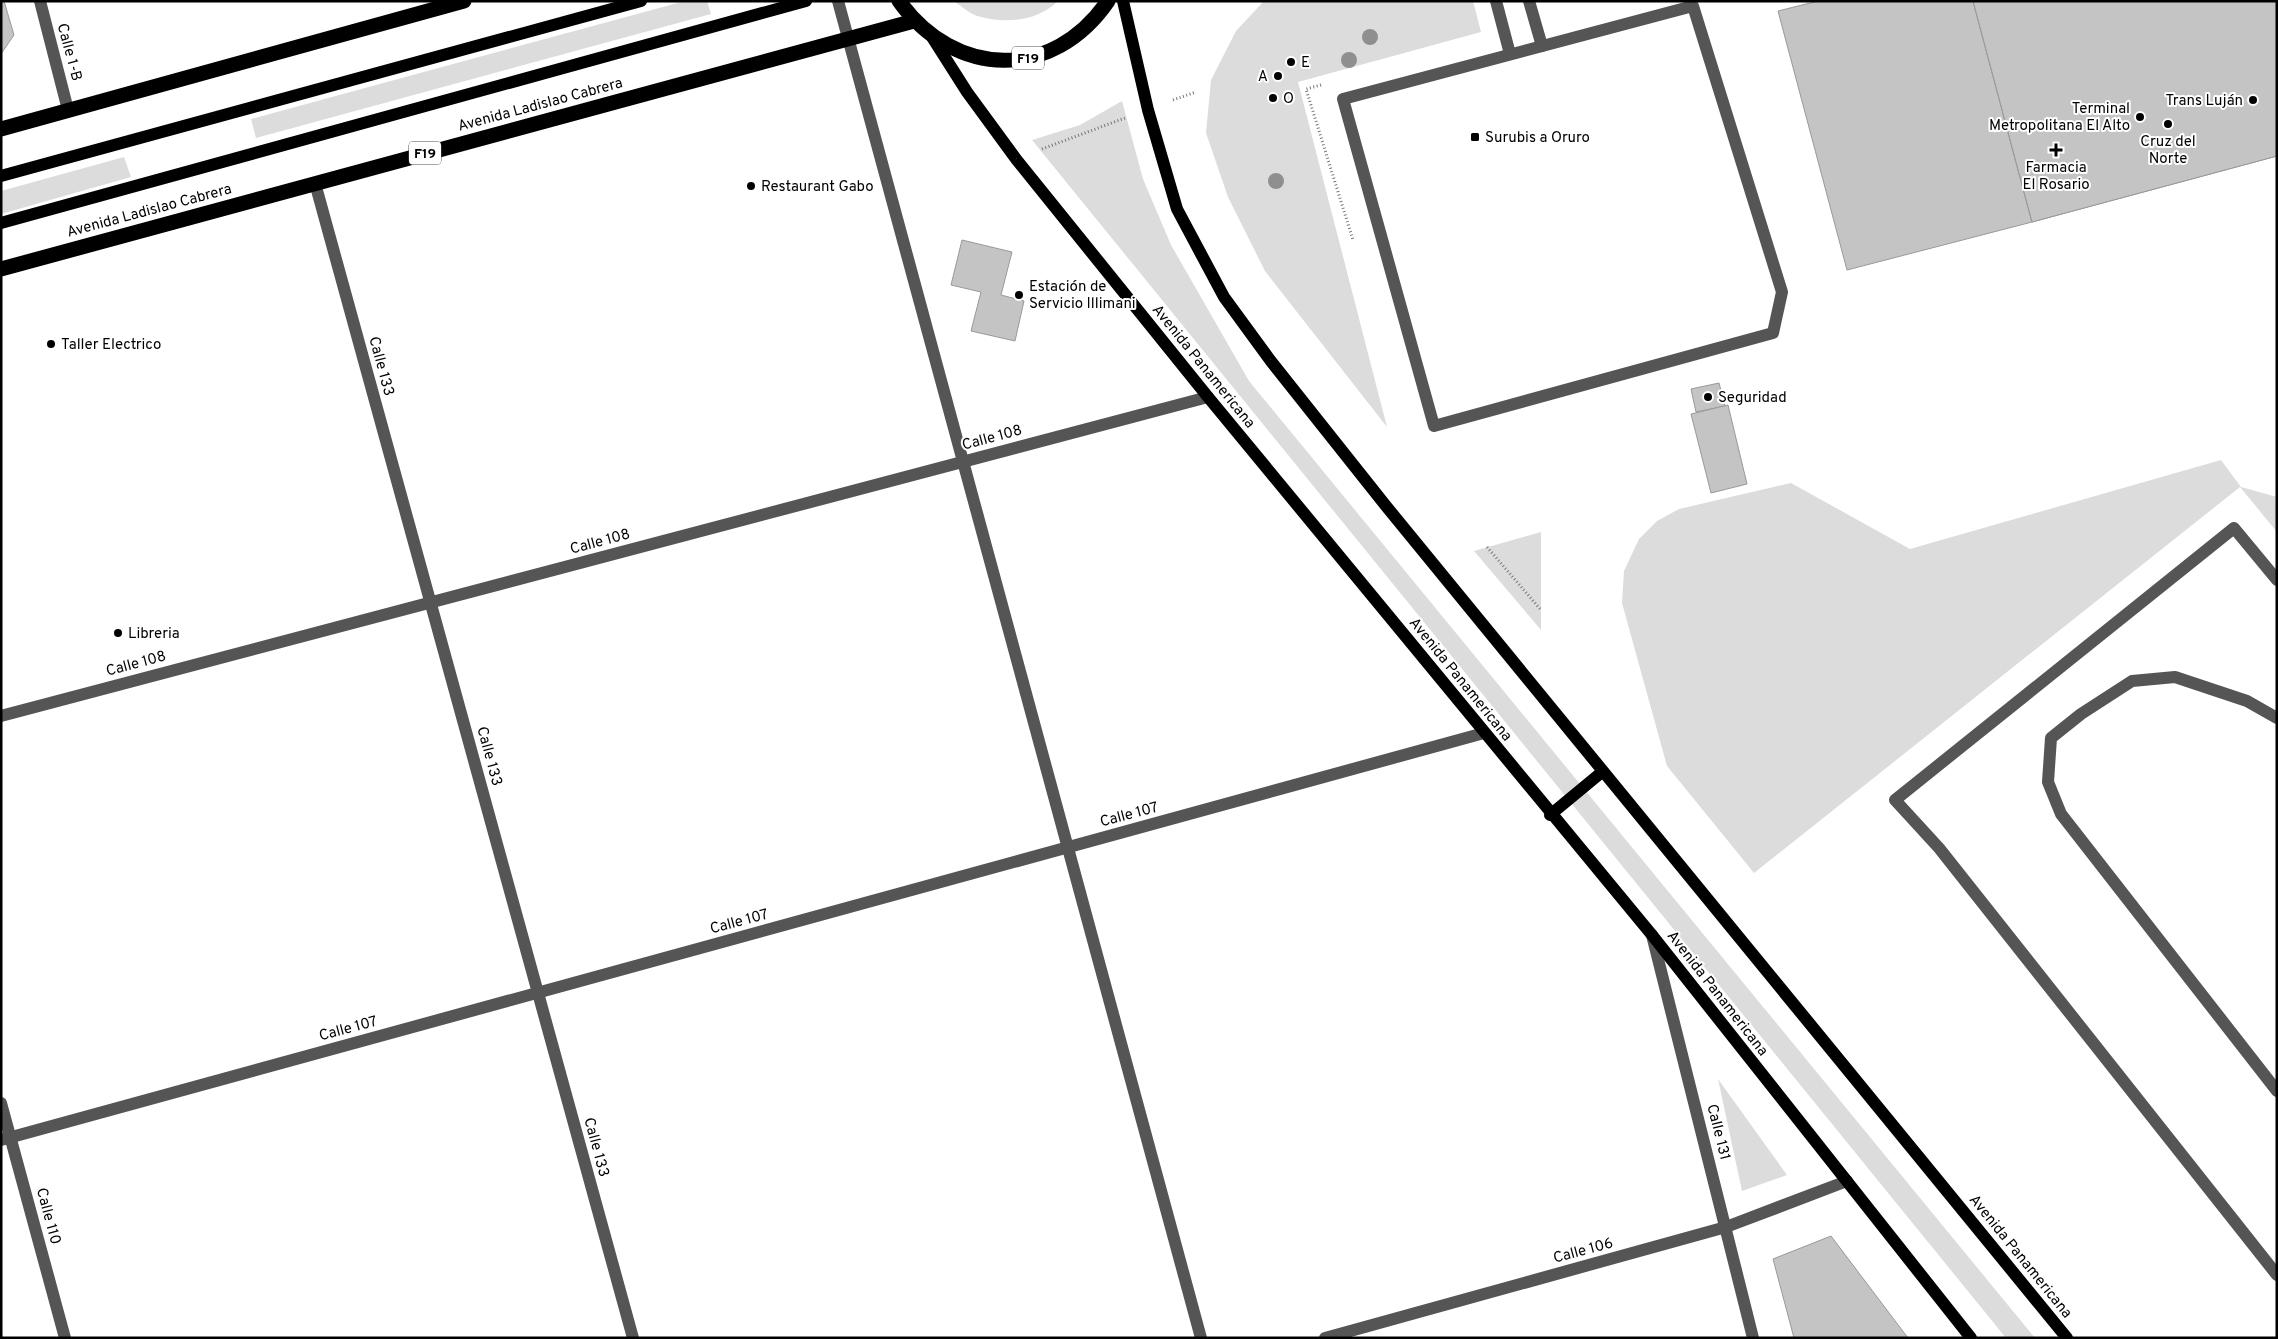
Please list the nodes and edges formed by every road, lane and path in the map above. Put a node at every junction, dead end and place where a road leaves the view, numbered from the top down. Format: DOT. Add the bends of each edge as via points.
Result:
graph roads {
  1 [pos="40,1"];
  2 [pos="464,1"];
  3 [pos="641,1"];
  4 [pos="806,1"];
  5 [pos="838,1"];
  6 [pos="899,1"];
  7 [pos="1108,1"];
  8 [pos="1123,1"];
  9 [pos="1496,1"];
  10 [pos="1529,1"];
  11 [pos="914,21"];
  12 [pos="849,37"];
  13 [pos="932,37"];
  14 [pos="1542,46"];
  15 [pos="1510,54"];
  16 [pos="1324,84"];
  17 [pos="1196,92"];
  18 [pos="68,110"];
  19 [pos="1148,110"];
  20 [pos="1,129"];
  21 [pos="1016,159"];
  22 [pos="1,176"];
  23 [pos="315,183"];
  24 [pos="1,223"];
  25 [pos="1353,241"];
  26 [pos="1,268"];
  27 [pos="1208,397"];
  28 [pos="964,461"];
  29 [pos="1488,547"];
  30 [pos="2277,580"];
  31 [pos="431,602"];
  32 [pos="1541,610"];
  33 [pos="1,716"];
  34 [pos="2277,718"];
  35 [pos="1484,733"];
  36 [pos="1602,772"];
  37 [pos="1550,815"];
  38 [pos="1069,848"];
  39 [pos="1652,935"];
  40 [pos="538,993"];
  41 [pos="2277,1091"];
  42 [pos="1,1103"];
  43 [pos="6,1138"];
  44 [pos="1847,1181"];
  45 [pos="1726,1227"];
  46 [pos="2277,1275"];
  47 [pos="65,1338"];
  48 [pos="633,1338"];
  49 [pos="1202,1338"];
  50 [pos="1325,1338"];
  51 [pos="1752,1338"];
  52 [pos="1971,1338"];
  53 [pos="2067,1338"];
  1 -- 18 [label="street, Calle 1-B"];
  2 -- 18 [label="highway"];
  3 -- 22 [label="main road"];
  4 -- 24 [label="main road, Avenida Ladislao Cabrera"];
  5 -- 12 [label="street"];
  6 -- 11 [label="highway, F19"];
  7 -- 13 [label="highway, F19" via="1093,22 1074,38 1052,51 1028,58 1003,61 978,58 954,50"];
  8 -- 19 [label="main road, Avenida Panamericana"];
  9 -- 15 [label="street"];
  10 -- 14 [label="street"];
  11 -- 12 [label="highway, Avenida Ladislao Cabrera / F19"];
  11 -- 13 [label="highway, F19"];
  12 -- 23 [label="highway, Avenida Ladislao Cabrera / F19"];
  12 -- 28 [label="street"];
  13 -- 21 [label="main road, Avenida Panamericana"];
  14 -- 15 [label="street"];
  14 -- 15 [label="street" via="1693,6 1782,292 1774,333 1434,426 1343,99"];
  16 -- 25 [label="path" via="1306,89"];
  17 -- 19 [label="path"];
  18 -- 20 [label="highway"];
  19 -- 21 [label="path"];
  19 -- 36 [label="main road, Avenida Panamericana" via="1176,209 1224,297 1374,491"];
  21 -- 27 [label="main road, Avenida Panamericana"];
  23 -- 26 [label="highway, Avenida Ladislao Cabrera / F19"];
  23 -- 31 [label="street, Calle 133"];
  27 -- 28 [label="street, Calle 108"];
  27 -- 35 [label="main road, Avenida Panamericana"];
  28 -- 31 [label="street, Calle 108"];
  28 -- 38 [label="street"];
  29 -- 32 [label="path"];
  30 -- 46 [label="street" via="2234,528 1895,800 1939,848"];
  31 -- 33 [label="street, Calle 108"];
  31 -- 40 [label="street, Calle 133"];
  34 -- 41 [label="street" via="2247,701 2175,678 2132,681 2080,714 2051,738 2048,782 2061,814"];
  35 -- 37 [label="main road, Avenida Panamericana"];
  35 -- 38 [label="street, Calle 107"];
  36 -- 37 [label="main road"];
  36 -- 53 [label="main road, Avenida Panamericana"];
  37 -- 39 [label="main road, Avenida Panamericana"];
  38 -- 40 [label="street, Calle 107"];
  38 -- 49 [label="street"];
  39 -- 44 [label="main road, Avenida Panamericana"];
  39 -- 45 [label="street, Calle 131"];
  40 -- 43 [label="street, Calle 107"];
  40 -- 48 [label="street, Calle 133"];
  42 -- 43 [label="street, Calle 110"];
  43 -- 47 [label="street, Calle 110"];
  44 -- 45 [label="street, Calle 106"];
  44 -- 52 [label="main road, Avenida Panamericana"];
  45 -- 50 [label="street, Calle 106"];
  45 -- 51 [label="street, Calle 131"];
}
